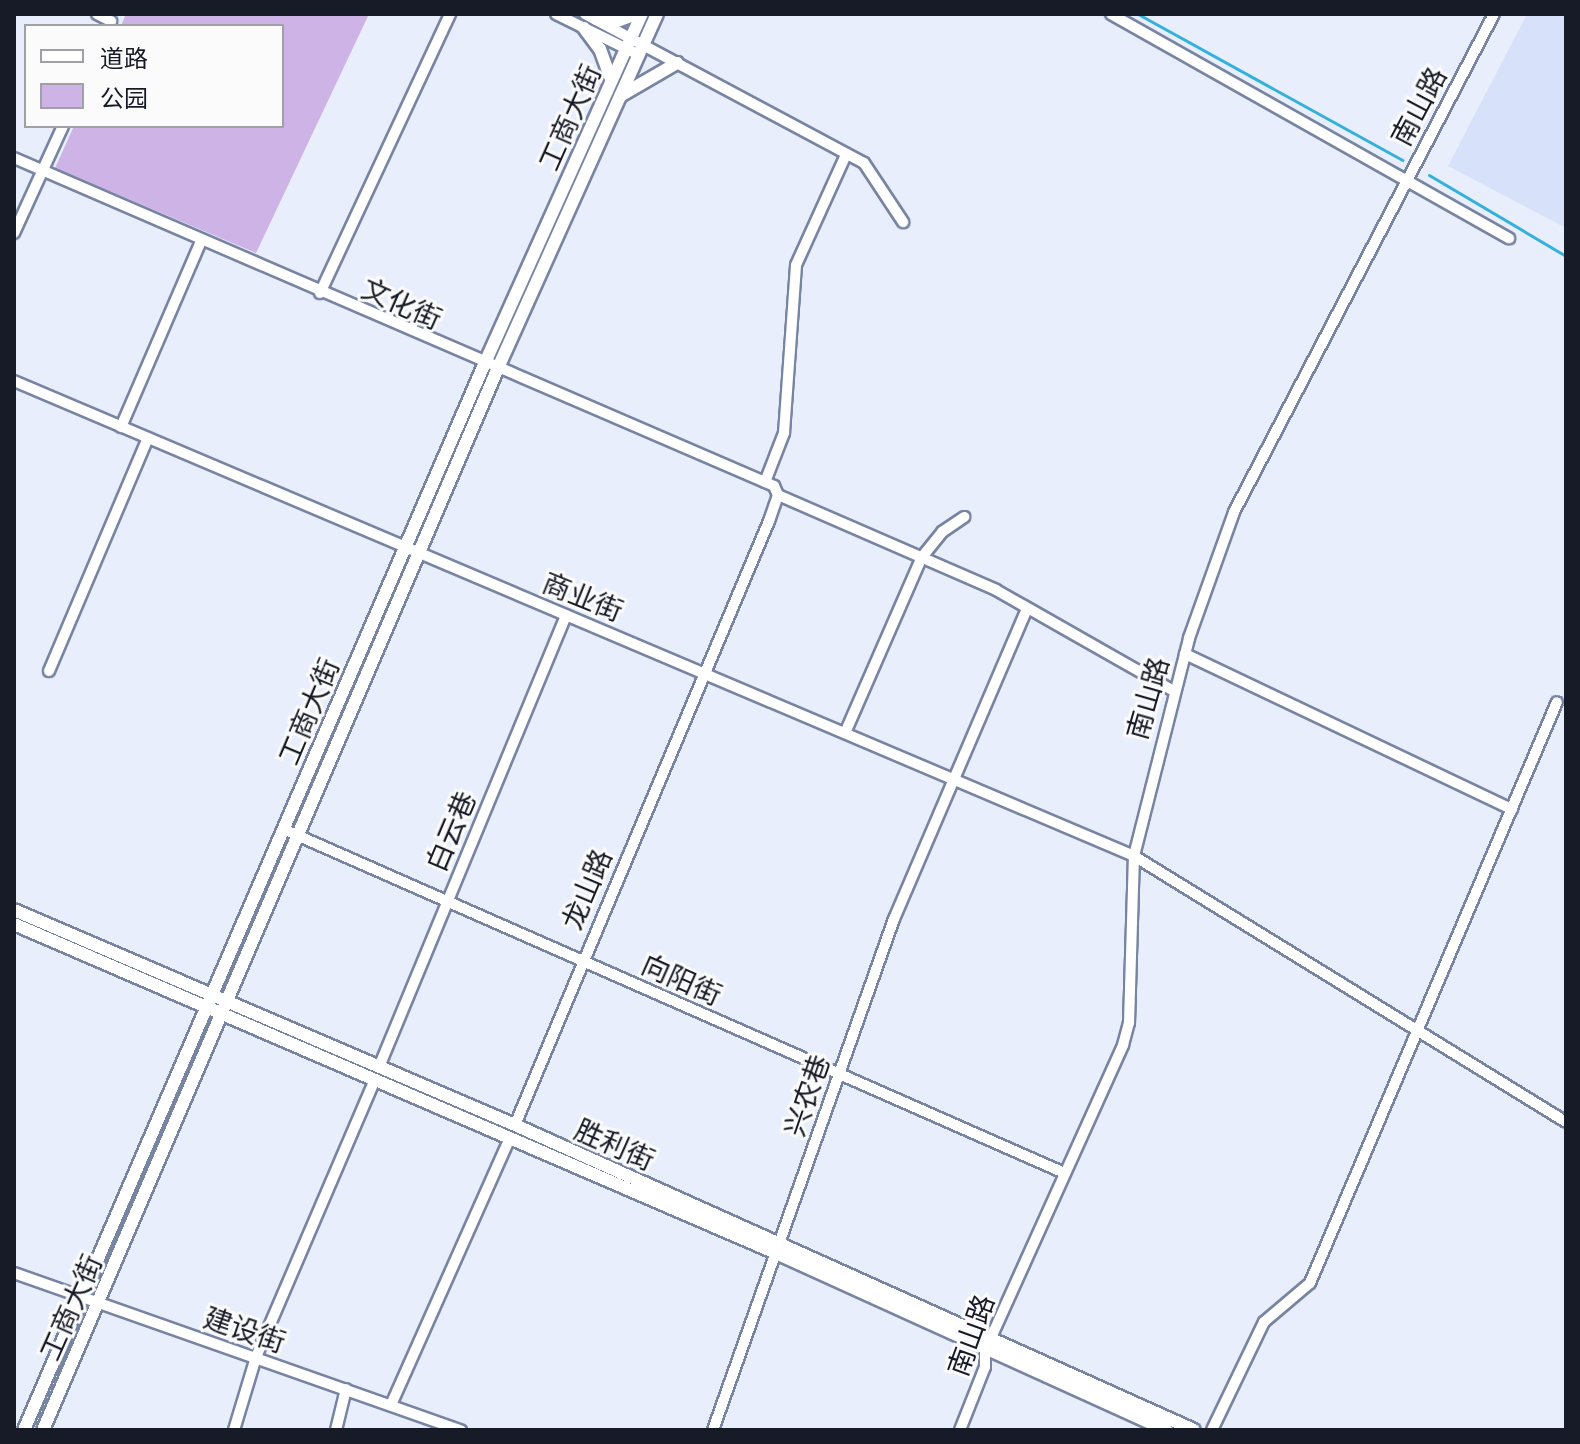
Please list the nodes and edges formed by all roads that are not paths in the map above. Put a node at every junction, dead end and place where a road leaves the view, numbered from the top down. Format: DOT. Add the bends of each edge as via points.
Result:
graph roads {
  1 [pos="97,14"];
  2 [pos="450,14"];
  3 [pos="556,14"];
  4 [pos="636,14"];
  5 [pos="642,14"];
  6 [pos="657,14"];
  7 [pos="1111,14"];
  8 [pos="1494,14"];
  9 [pos="591,16"];
  10 [pos="112,20"];
  11 [pos="584,28"];
  12 [pos="635,46"];
  13 [pos="677,63"];
  14 [pos="611,80"];
  15 [pos="615,101"];
  16 [pos="62,128"];
  17 [pos="846,155"];
  18 [pos="14,158"];
  19 [pos="43,171"];
  20 [pos="1407,180"];
  21 [pos="903,222"];
  22 [pos="14,233"];
  23 [pos="1509,238"];
  24 [pos="201,241"];
  25 [pos="320,293"];
  26 [pos="484,365"];
  27 [pos="497,370"];
  28 [pos="14,381"];
  29 [pos="121,427"];
  30 [pos="148,438"];
  31 [pos="772,488"];
  32 [pos="964,517"];
  33 [pos="405,549"];
  34 [pos="420,555"];
  35 [pos="922,557"];
  36 [pos="1027,608"];
  37 [pos="566,615"];
  38 [pos="1185,654"];
  39 [pos="49,671"];
  40 [pos="704,672"];
  41 [pos="1174,691"];
  42 [pos="1559,707"];
  43 [pos="845,733"];
  44 [pos="951,778"];
  45 [pos="1512,809"];
  46 [pos="283,829"];
  47 [pos="299,838"];
  48 [pos="1134,856"];
  49 [pos="447,902"];
  50 [pos="14,910"];
  51 [pos="14,924"];
  52 [pos="581,961"];
  53 [pos="213,994"];
  54 [pos="230,1002"];
  55 [pos="206,1006"];
  56 [pos="224,1015"];
  57 [pos="377,1073"];
  58 [pos="839,1074"];
  59 [pos="1566,1122"];
  60 [pos="515,1125"];
  61 [pos="509,1140"];
  62 [pos="1062,1172"];
  63 [pos="778,1248"];
  64 [pos="14,1273"];
  65 [pos="81,1297"];
  66 [pos="98,1303"];
  67 [pos="987,1346"];
  68 [pos="256,1357"];
  69 [pos="346,1389"];
  70 [pos="391,1405"];
  71 [pos="446,1427"];
  72 [pos="24,1430"];
  73 [pos="43,1430"];
  74 [pos="234,1430"];
  75 [pos="336,1430"];
  76 [pos="461,1430"];
  77 [pos="713,1430"];
  78 [pos="960,1430"];
  79 [pos="1167,1430"];
  80 [pos="1194,1430"];
  81 [pos="1212,1430"];
  1 -- 10 [label="street"];
  2 -- 25 [label="street"];
  3 -- 11 [label="street"];
  4 -- 9 [label="main road" via="615,22"];
  5 -- 12 [label="main road, 工商大街"];
  6 -- 12 [label="main road, 工商大街"];
  7 -- 20 [label="street"];
  8 -- 20 [label="street, 南山路"];
  9 -- 12 [label="street"];
  11 -- 12 [label="street"];
  11 -- 14 [label="main road" via="600,49"];
  12 -- 13 [label="street"];
  12 -- 14 [label="main road, 工商大街"];
  12 -- 15 [label="main road, 工商大街"];
  13 -- 15 [label="main road" via="642,79"];
  13 -- 17 [label="street"];
  14 -- 26 [label="main road, 工商大街"];
  15 -- 27 [label="main road, 工商大街"];
  16 -- 19 [label="street"];
  17 -- 21 [label="street" via="864,163"];
  17 -- 31 [label="street, 龙山路" via="796,265 784,433"];
  18 -- 19 [label="street, 文化街"];
  19 -- 22 [label="street"];
  19 -- 24 [label="street, 文化街"];
  20 -- 23 [label="street"];
  20 -- 38 [label="street, 南山路" via="1240,499"];
  24 -- 25 [label="street, 文化街"];
  24 -- 29 [label="street"];
  25 -- 26 [label="street, 文化街"];
  26 -- 27 [label="street, 文化街"];
  26 -- 33 [label="main road, 工商大街"];
  27 -- 31 [label="street, 文化街"];
  27 -- 34 [label="main road, 工商大街"];
  28 -- 29 [label="street, 商业街"];
  29 -- 30 [label="street, 商业街"];
  30 -- 33 [label="street, 商业街"];
  30 -- 39 [label="street"];
  31 -- 35 [label="street, 文化街"];
  31 -- 40 [label="street, 龙山路"];
  32 -- 35 [label="street" via="942,532"];
  33 -- 34 [label="street, 商业街"];
  33 -- 46 [label="main road, 工商大街"];
  34 -- 37 [label="street, 商业街"];
  34 -- 47 [label="main road, 工商大街"];
  35 -- 36 [label="street, 文化街"];
  35 -- 43 [label="street"];
  36 -- 41 [label="street, 文化街"];
  36 -- 44 [label="street, 兴农巷"];
  37 -- 40 [label="street, 商业街"];
  37 -- 49 [label="street, 白云巷"];
  38 -- 41 [label="street, 南山路"];
  38 -- 45 [label="street"];
  40 -- 43 [label="street, 商业街"];
  40 -- 52 [label="street, 龙山路"];
  41 -- 48 [label="street, 南山路"];
  42 -- 45 [label="street"];
  43 -- 44 [label="street, 商业街"];
  44 -- 48 [label="street, 商业街"];
  44 -- 58 [label="street, 兴农巷"];
  45 -- 81 [label="street" via="1310,1283 1264,1322"];
  46 -- 47 [label="street, 向阳街"];
  46 -- 53 [label="main road, 工商大街"];
  47 -- 49 [label="street, 向阳街"];
  47 -- 54 [label="main road, 工商大街"];
  48 -- 59 [label="street, 商业街"];
  48 -- 62 [label="street, 南山路" via="1129,1023"];
  49 -- 52 [label="street, 向阳街"];
  49 -- 57 [label="street, 白云巷"];
  50 -- 53 [label="main road, 胜利街"];
  51 -- 55 [label="main road, 胜利街"];
  52 -- 58 [label="street, 向阳街"];
  52 -- 60 [label="street, 龙山路"];
  53 -- 54 [label="main road, 胜利街"];
  53 -- 55 [label="main road, 工商大街"];
  54 -- 56 [label="main road, 工商大街"];
  54 -- 57 [label="main road, 胜利街"];
  55 -- 56 [label="main road, 胜利街"];
  55 -- 65 [label="main road, 工商大街"];
  56 -- 57 [label="main road, 胜利街"];
  56 -- 66 [label="main road, 工商大街"];
  57 -- 60 [label="main road, 胜利街"];
  57 -- 61 [label="main road, 胜利街"];
  57 -- 68 [label="street, 白云巷"];
  58 -- 62 [label="street, 向阳街"];
  58 -- 63 [label="street, 兴农巷"];
  60 -- 63 [label="main road, 胜利街"];
  61 -- 63 [label="main road, 胜利街"];
  61 -- 70 [label="street"];
  62 -- 67 [label="street, 南山路"];
  63 -- 67 [label="main road, 胜利街"];
  63 -- 77 [label="street, 兴农巷"];
  64 -- 65 [label="street, 建设街"];
  65 -- 66 [label="street, 建设街"];
  65 -- 72 [label="main road, 工商大街"];
  66 -- 68 [label="street, 建设街"];
  66 -- 73 [label="main road, 工商大街"];
  67 -- 78 [label="street, 南山路" via="985,1367"];
  67 -- 79 [label="main road, 胜利街"];
  67 -- 80 [label="main road, 胜利街"];
  68 -- 69 [label="street, 建设街"];
  68 -- 74 [label="street, 白云巷"];
  69 -- 70 [label="street, 建设街"];
  69 -- 75 [label="street"];
  70 -- 71 [label="street, 建设街"];
  71 -- 76 [label="street, 建设街"];
}
